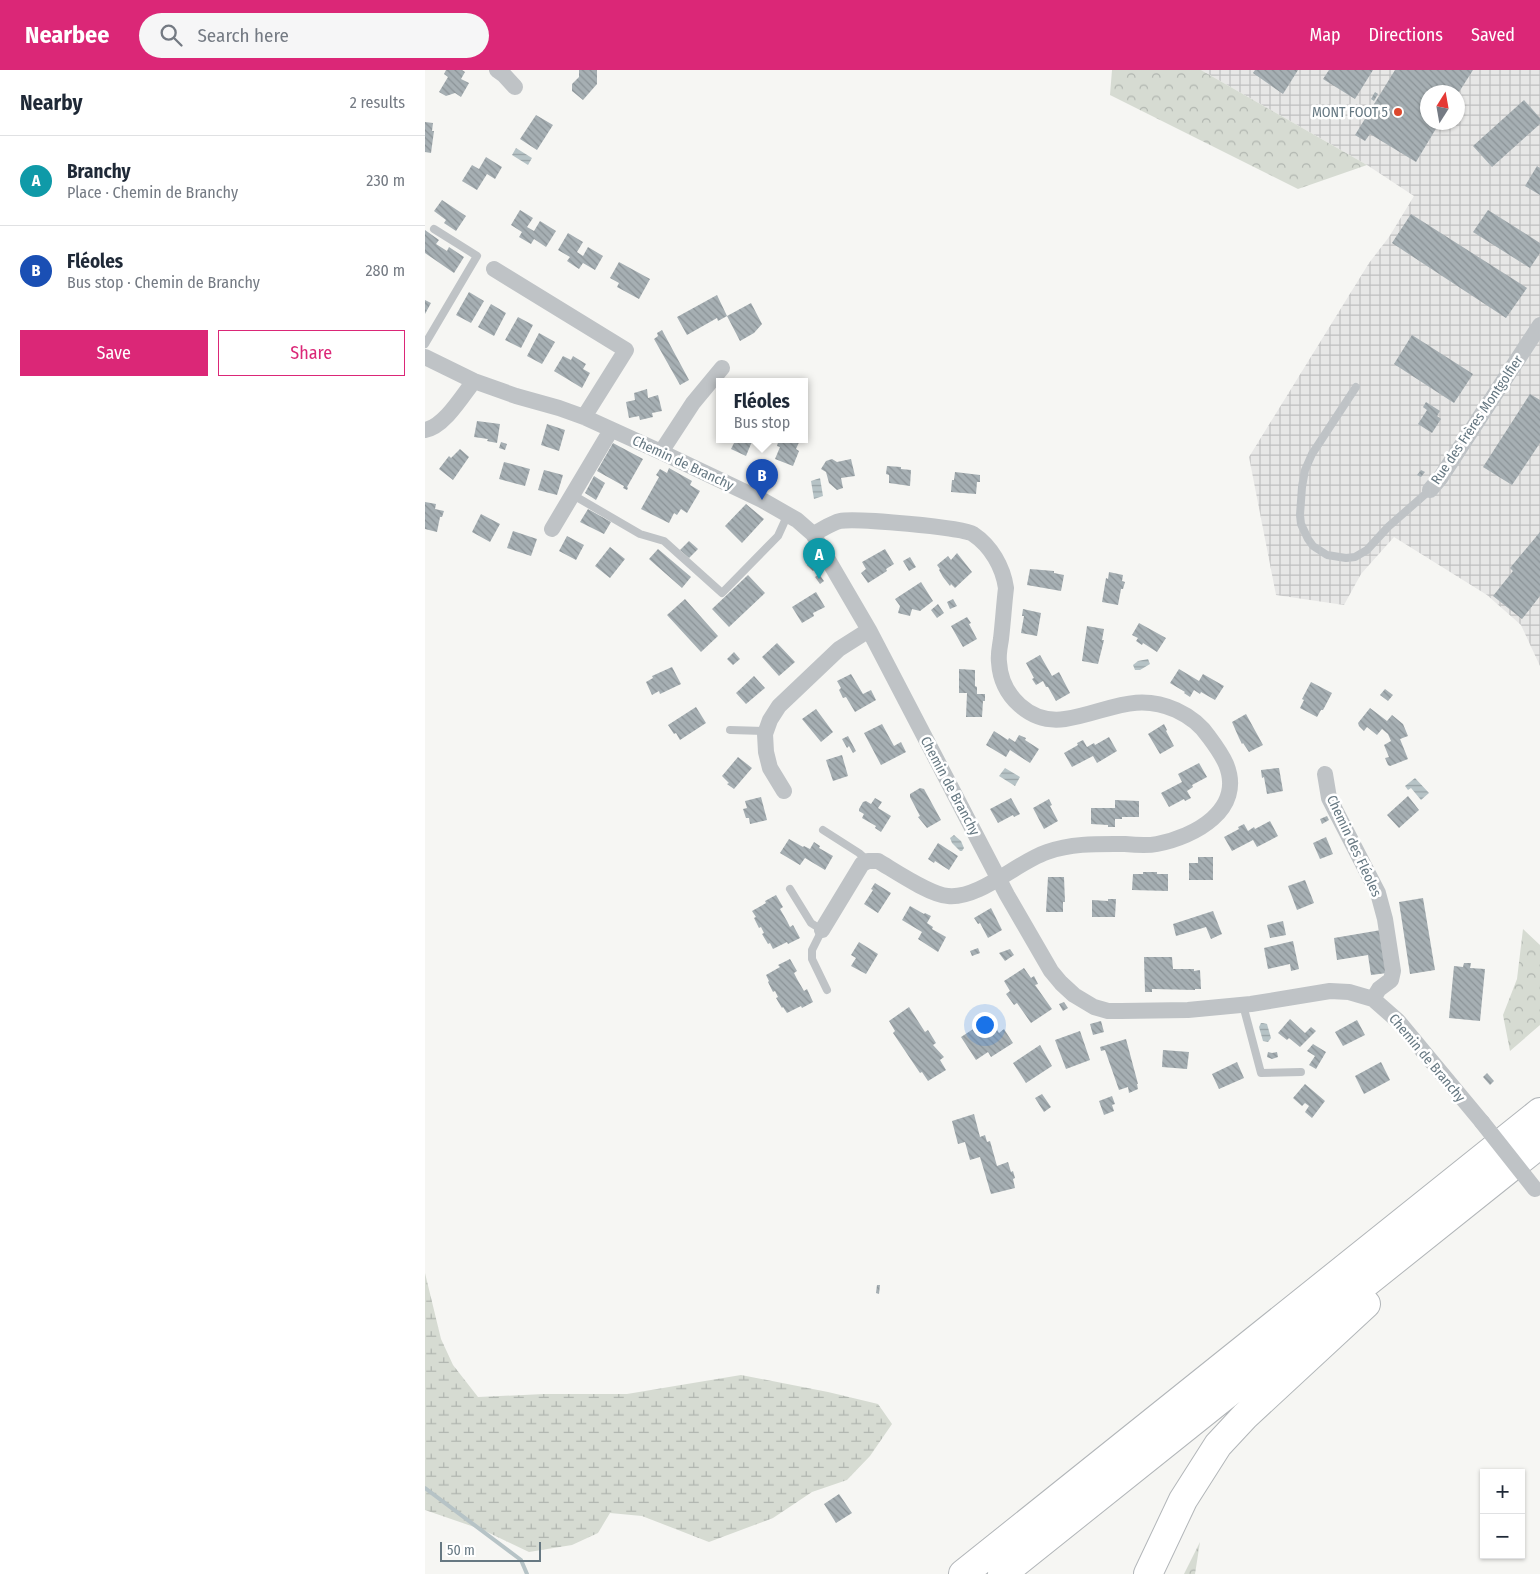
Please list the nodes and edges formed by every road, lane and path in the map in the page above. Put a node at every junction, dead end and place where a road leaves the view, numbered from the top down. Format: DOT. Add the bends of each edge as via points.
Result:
graph roads {
  1 [pos="497,70"];
  2 [pos="515,87"];
  3 [pos="434,229"];
  4 [pos="494,269"];
  5 [pos="1540,325"];
  6 [pos="425,344"];
  7 [pos="425,357"];
  8 [pos="722,368"];
  9 [pos="474,380"];
  10 [pos="1356,387"];
  11 [pos="584,417"];
  12 [pos="425,430"];
  13 [pos="611,430"];
  14 [pos="661,452"];
  15 [pos="1431,490"];
  16 [pos="573,495"];
  17 [pos="788,514"];
  18 [pos="552,529"];
  19 [pos="813,534"];
  20 [pos="869,630"];
  21 [pos="730,730"];
  22 [pos="766,731"];
  23 [pos="1325,774"];
  24 [pos="784,791"];
  25 [pos="823,830"];
  26 [pos="868,861"];
  27 [pos="998,878"];
  28 [pos="790,889"];
  29 [pos="822,930"];
  30 [pos="827,990"];
  31 [pos="1373,999"];
  32 [pos="1243,1004"];
  33 [pos="1301,1072"];
  34 [pos="1540,1112"];
  35 [pos="1536,1147"];
  36 [pos="1538,1192"];
  37 [pos="1181,1399"];
  38 [pos="943,1574"];
  39 [pos="963,1574"];
  40 [pos="1002,1574"];
  41 [pos="1148,1574"];
  1 -- 2 [label="street"];
  3 -- 6 [label="lane" via="477,256"];
  4 -- 11 [label="street" via="626,350"];
  5 -- 15 [label="street, Rue des Frères Montgolfier" via="1533,342"];
  7 -- 9 [label="street, Chemin de Branchy"];
  8 -- 14 [label="street" via="693,403"];
  9 -- 11 [label="street, Chemin de Branchy"];
  9 -- 12 [label="street" via="445,418"];
  10 -- 15 [label="lane" via="1305,470 1300,515 1301,524 1313,546 1327,555 1355,557 1367,550"];
  11 -- 13 [label="street, Chemin de Branchy"];
  13 -- 14 [label="street, Chemin de Branchy"];
  13 -- 16 [label="street"];
  14 -- 17 [label="street, Chemin de Branchy"];
  16 -- 17 [label="lane" via="640,534 664,542 722,593 778,536"];
  16 -- 18 [label="street"];
  17 -- 19 [label="street, Chemin de Branchy"];
  19 -- 20 [label="street, Chemin de Branchy"];
  19 -- 27 [label="street" via="842,520 872,520 972,533 998,561 1004,577 1006,588 999,660 1008,694 1019,706 1046,718 1064,719 1123,703 1161,705 1190,717 1208,735 1226,765 1229,782 1226,802 1208,823 1194,832 1155,844 1069,846 1046,852"];
  20 -- 22 [label="street" via="839,649 779,706"];
  20 -- 27 [label="street, Chemin de Branchy"];
  21 -- 22 [label="lane"];
  22 -- 24 [label="street" via="770,768"];
  23 -- 31 [label="street, Chemin des Fléoles" via="1329,798 1378,892 1385,919 1393,971 1391,980 1379,989"];
  25 -- 26 [label="lane"];
  26 -- 27 [label="street" via="878,861 937,895 949,897 977,890"];
  26 -- 29 [label="street" via="862,864"];
  27 -- 32 [label="street, Chemin de Branchy" via="1051,970 1074,995 1088,1004 1108,1011 1188,1010"];
  28 -- 29 [label="lane" via="811,923"];
  29 -- 30 [label="lane" via="812,950 812,959"];
  31 -- 32 [label="street, Chemin de Branchy" via="1330,991"];
  31 -- 36 [label="street, Chemin de Branchy, bridge" via="1397,1021"];
  32 -- 33 [label="lane" via="1261,1073"];
  34 -- 37 [label="highway"];
  35 -- 40 [label="highway"];
  35 -- 41 [label="highway" via="1245,1416 1218,1445 1183,1500"];
  37 -- 38 [label="highway"];
  37 -- 39 [label="highway"];
}
